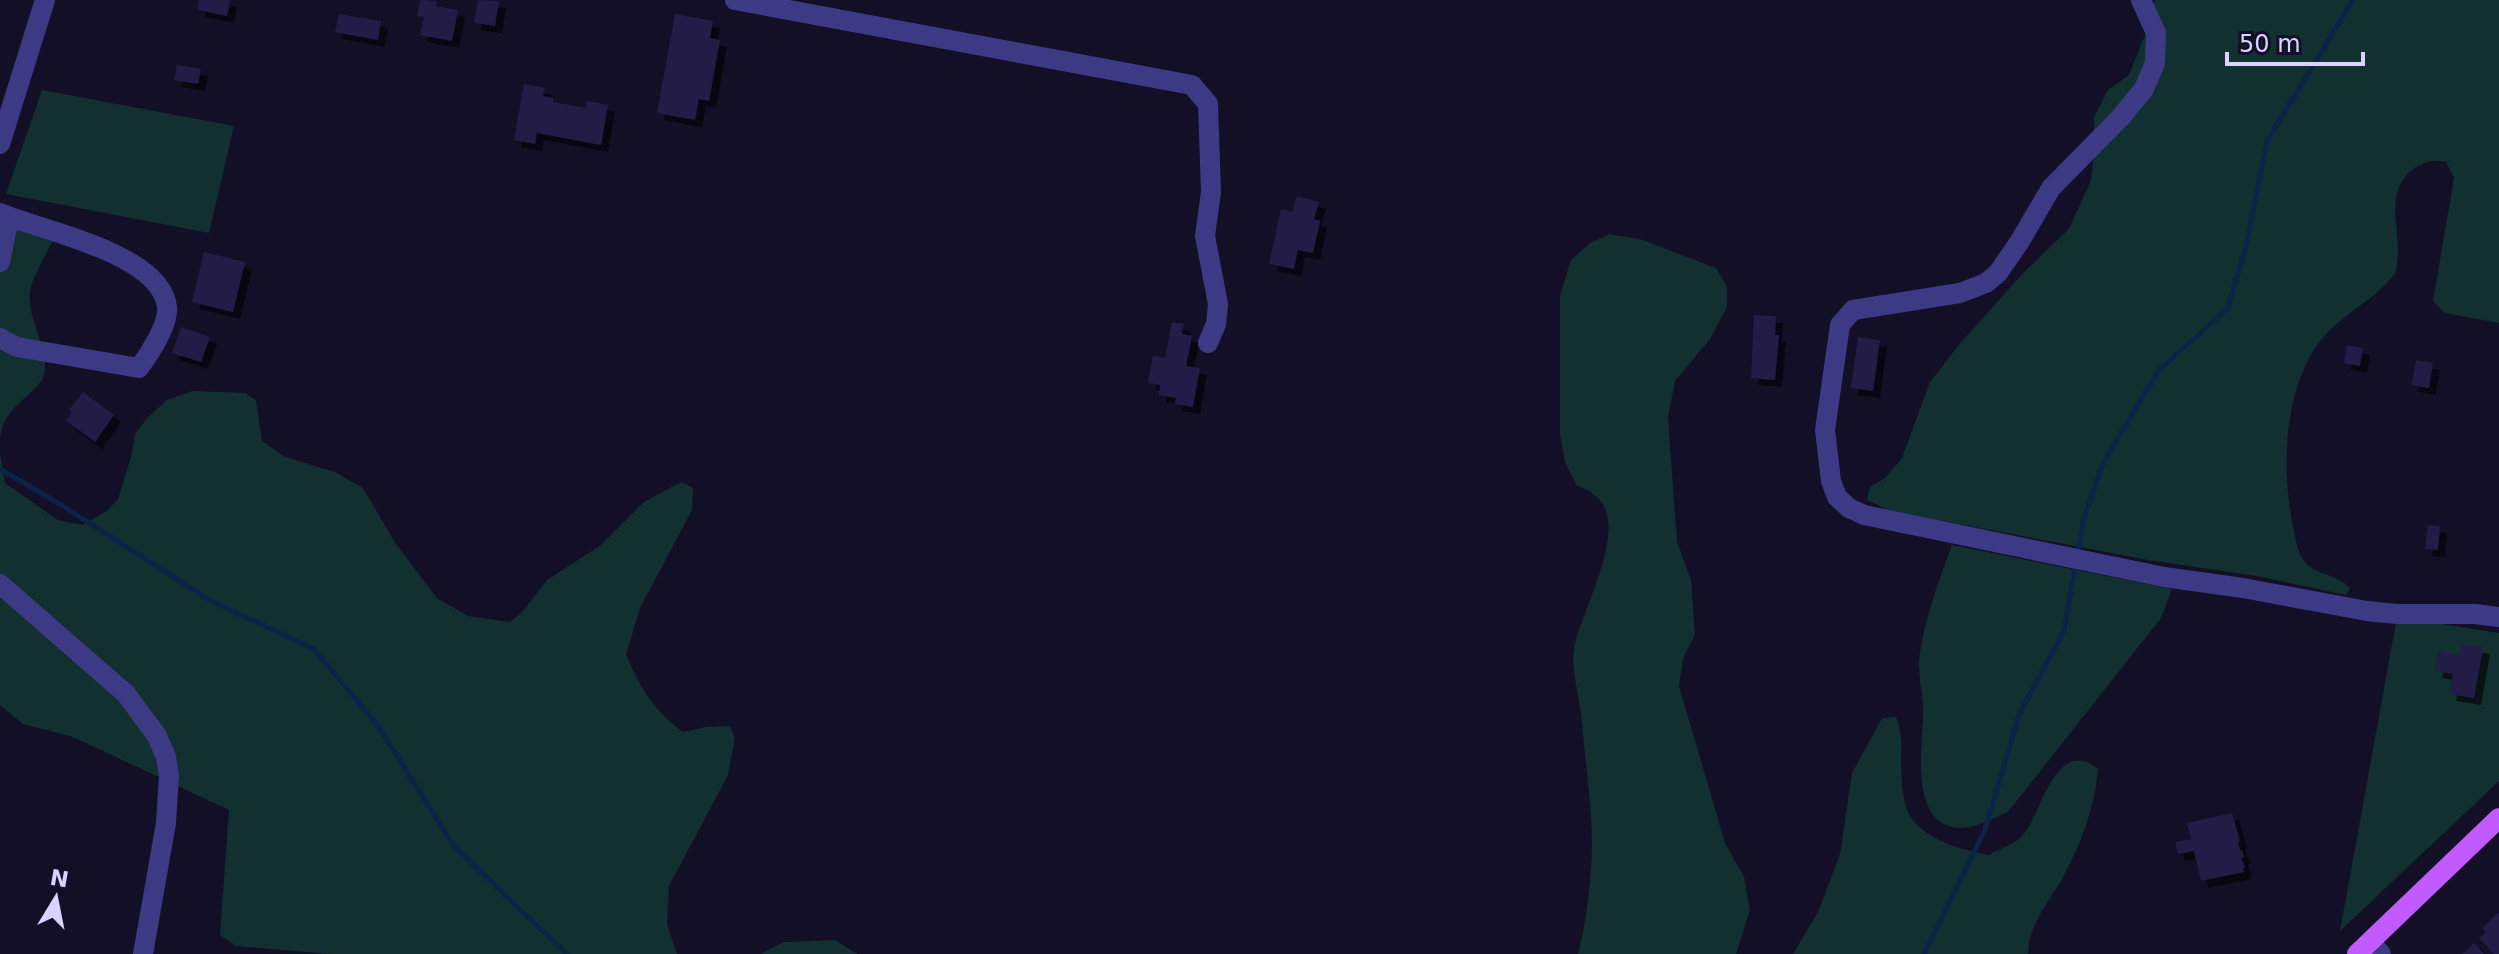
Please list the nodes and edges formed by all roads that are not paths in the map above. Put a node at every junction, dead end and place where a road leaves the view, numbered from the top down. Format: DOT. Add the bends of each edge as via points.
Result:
graph roads {
  1 [pos="45,0"];
  2 [pos="735,0"];
  3 [pos="2141,0"];
  4 [pos="0,144"];
  5 [pos="5,215"];
  6 [pos="0,262"];
  7 [pos="0,338"];
  8 [pos="1208,343"];
  9 [pos="0,584"];
  10 [pos="2499,617"];
  11 [pos="2499,818"];
  12 [pos="2369,950"];
  13 [pos="143,954"];
  1 -- 4 [label="street"];
  2 -- 8 [label="street" via="1192,85 1208,104 1211,192 1205,236 1218,304"];
  3 -- 10 [label="street" via="2156,33 2155,63 2144,89 2051,188 1998,273 1960,293 1853,310 1840,325 1825,430 1837,497 1864,515 2164,577 2367,611"];
  5 -- 6 [label="street"];
  5 -- 7 [label="street" via="92,243 133,264 161,288 168,309 154,348 139,368 17,347"];
  9 -- 13 [label="street" via="126,694 163,748 169,796"];
  11 -- 12 [label="main road"];
}
